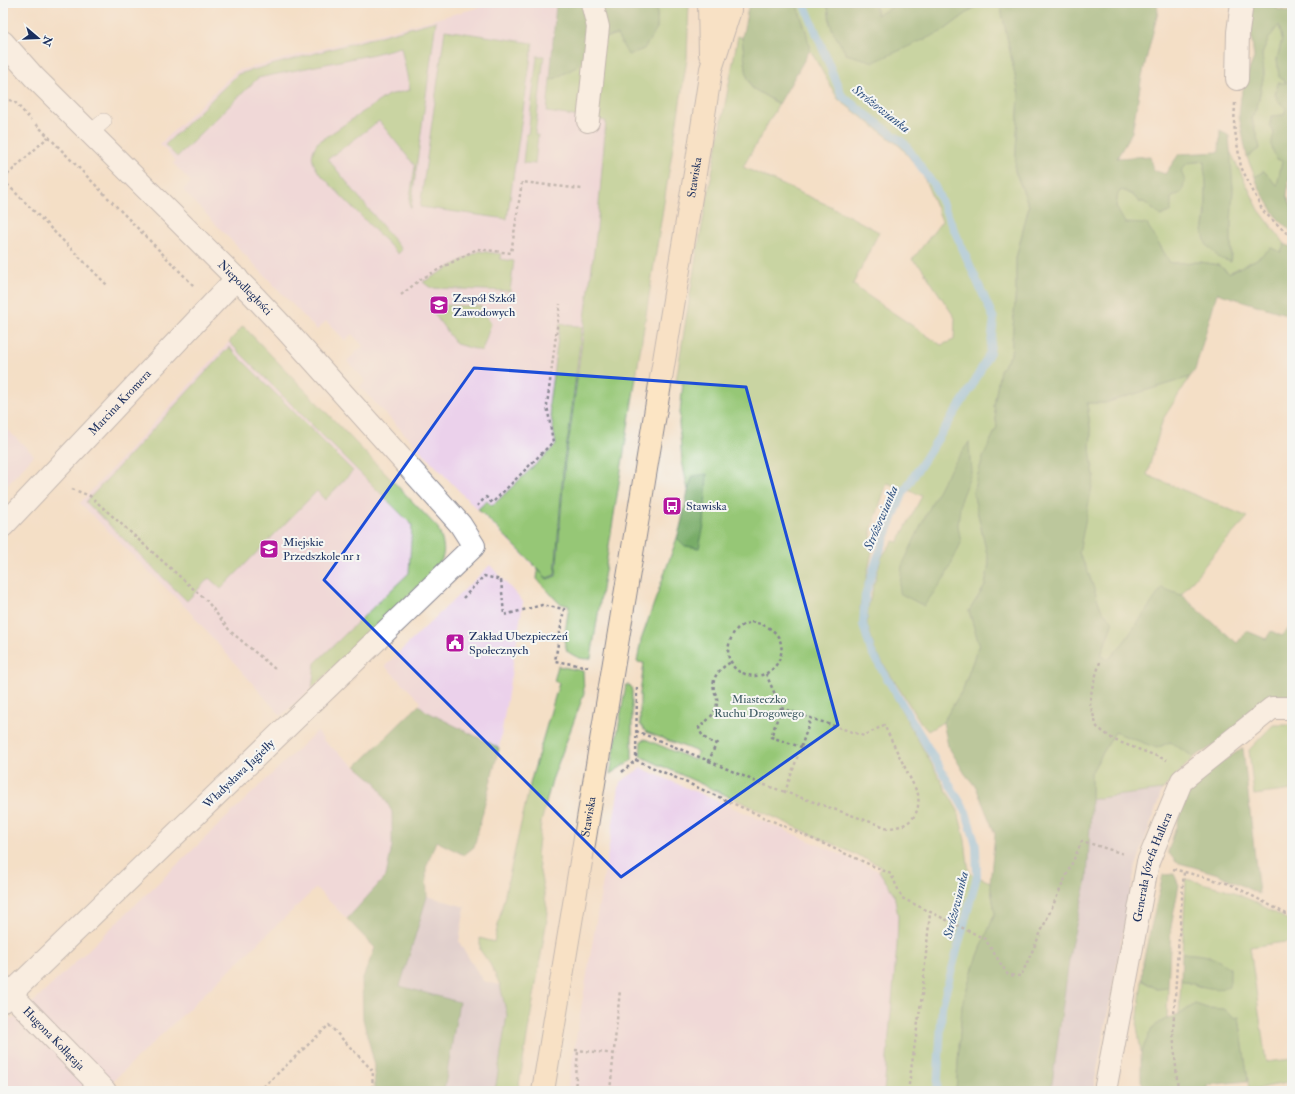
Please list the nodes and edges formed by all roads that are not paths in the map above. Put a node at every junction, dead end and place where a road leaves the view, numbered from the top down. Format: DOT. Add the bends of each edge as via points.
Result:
graph roads {
  1 [pos="592,3"];
  2 [pos="709,3"];
  3 [pos="730,3"];
  4 [pos="1242,3"];
  5 [pos="3,42"];
  6 [pos="711,69"];
  7 [pos="1237,79"];
  8 [pos="588,121"];
  9 [pos="237,278"];
  10 [pos="3,526"];
  11 [pos="474,546"];
  12 [pos="1292,708"];
  13 [pos="6,994"];
  14 [pos="105,1091"];
  15 [pos="543,1091"];
  16 [pos="1105,1091"];
  1 -- 8 [label="street" via="598,27"];
  2 -- 6 [label="main road, Stawiska"];
  3 -- 6 [label="main road, Stawiska"];
  4 -- 7 [label="street" via="1238,32"];
  5 -- 9 [label="street, Niepodległości" via="34,77 97,127"];
  6 -- 15 [label="main road, Stawiska"];
  9 -- 10 [label="street, Marcina Kromera"];
  9 -- 11 [label="street, Niepodległości" via="460,524"];
  11 -- 13 [label="street, Władysława Jagiełły"];
  12 -- 16 [label="street, Generała Józefa Hallera" via="1272,708 1182,780 1148,862"];
  13 -- 14 [label="street, Hugona Kołłątaja"];
}
